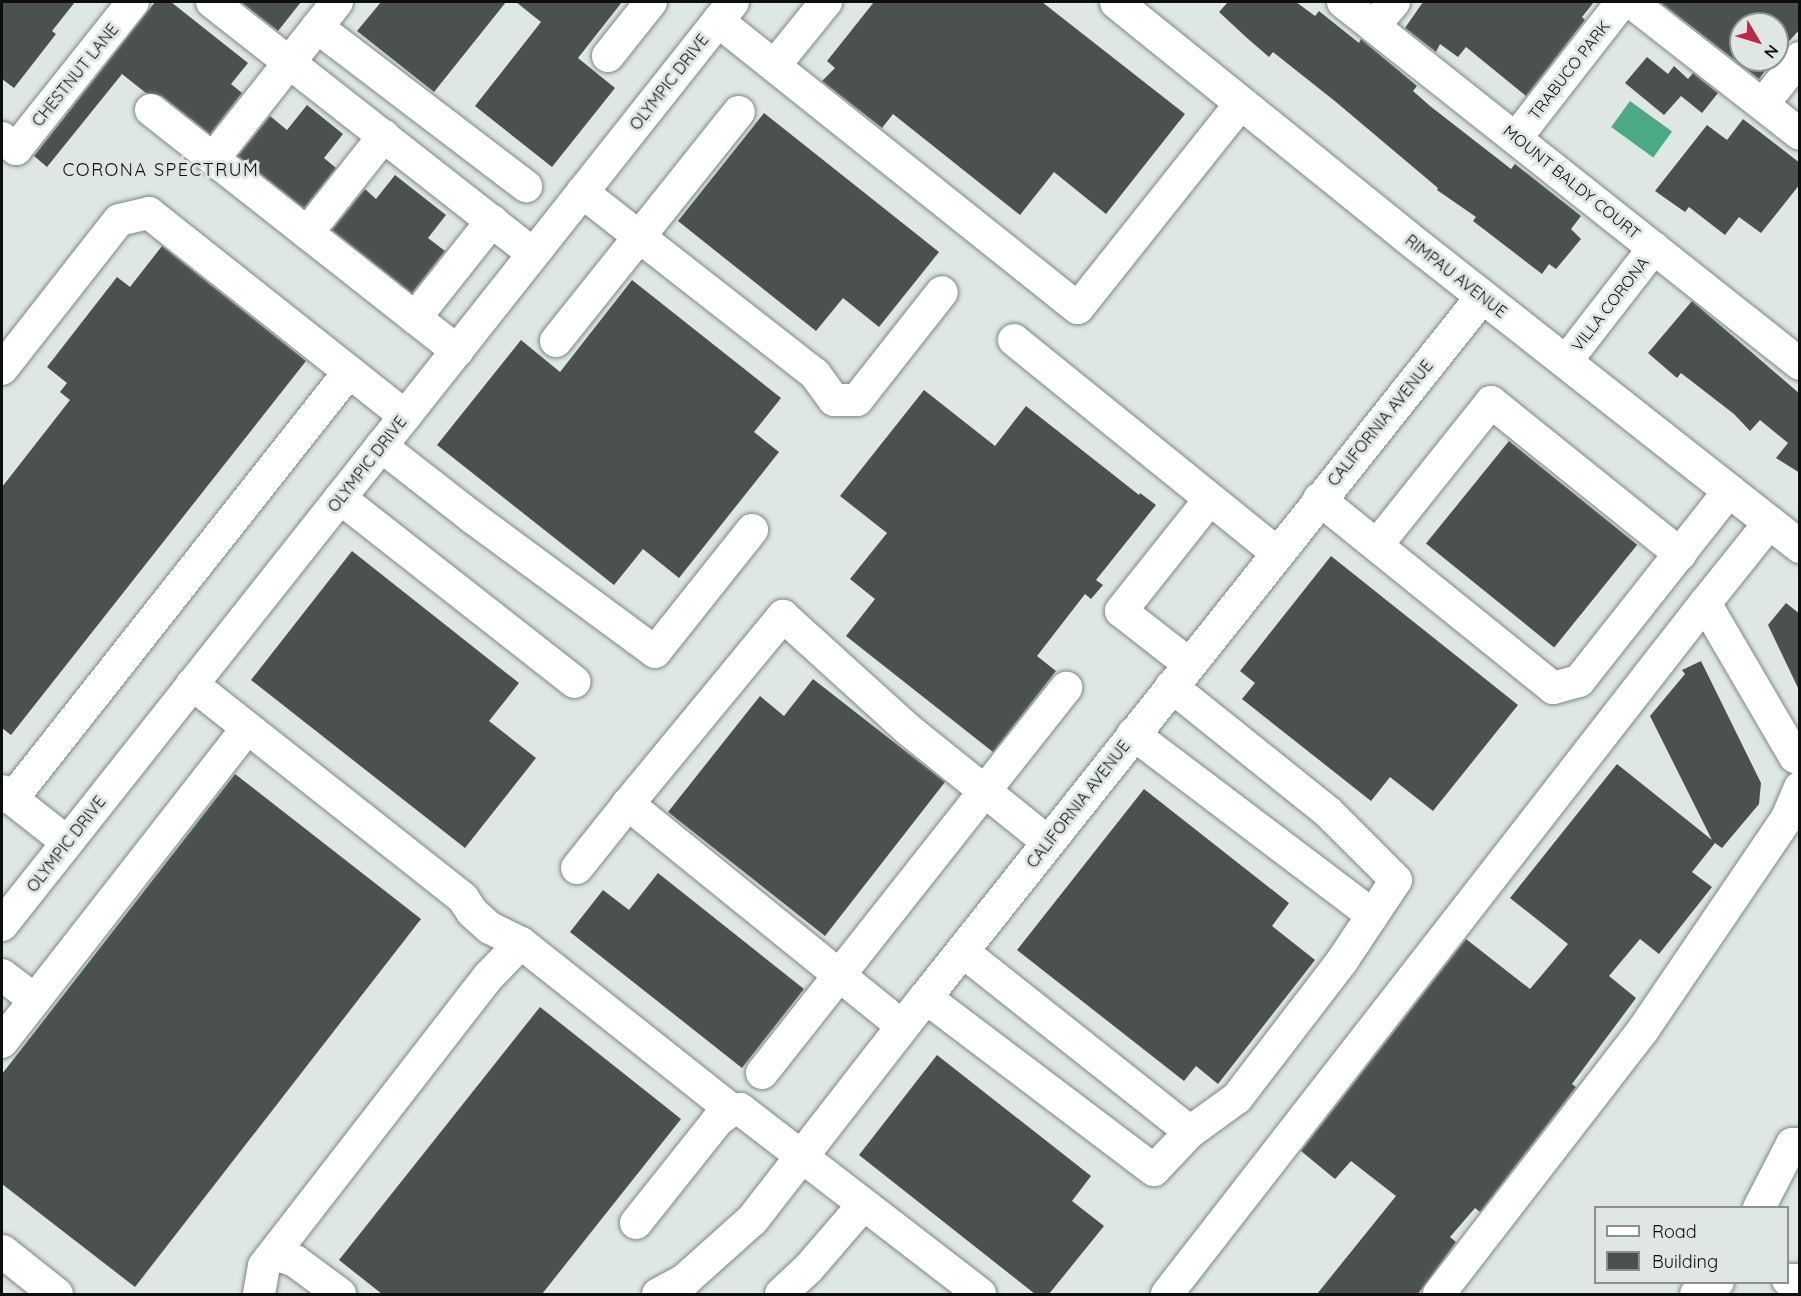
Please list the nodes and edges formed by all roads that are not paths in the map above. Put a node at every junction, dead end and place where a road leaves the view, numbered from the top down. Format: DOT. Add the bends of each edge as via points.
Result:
graph roads {
  1 [pos="134,2"];
  2 [pos="212,2"];
  3 [pos="337,2"];
  4 [pos="651,2"];
  5 [pos="826,2"];
  6 [pos="1116,2"];
  7 [pos="1343,2"];
  8 [pos="1394,2"];
  9 [pos="1622,2"];
  10 [pos="1631,2"];
  11 [pos="725,11"];
  12 [pos="1374,26"];
  13 [pos="317,27"];
  14 [pos="608,56"];
  15 [pos="1800,58"];
  16 [pos="290,63"];
  17 [pos="775,65"];
  18 [pos="1241,103"];
  19 [pos="1763,104"];
  20 [pos="151,110"];
  21 [pos="739,112"];
  22 [pos="1800,134"];
  23 [pos="384,136"];
  24 [pos="1516,138"];
  25 [pos="9,144"];
  26 [pos="213,159"];
  27 [pos="526,186"];
  28 [pos="582,192"];
  29 [pos="492,221"];
  30 [pos="307,233"];
  31 [pos="638,236"];
  32 [pos="1654,248"];
  33 [pos="533,254"];
  34 [pos="942,292"];
  35 [pos="1482,296"];
  36 [pos="416,318"];
  37 [pos="1014,340"];
  38 [pos="556,341"];
  39 [pos="1794,349"];
  40 [pos="457,351"];
  41 [pos="1567,360"];
  42 [pos="2,369"];
  43 [pos="349,372"];
  44 [pos="405,416"];
  45 [pos="381,446"];
  46 [pos="1730,490"];
  47 [pos="340,498"];
  48 [pos="1210,499"];
  49 [pos="1319,499"];
  50 [pos="1770,522"];
  51 [pos="752,530"];
  52 [pos="1377,545"];
  53 [pos="1800,546"];
  54 [pos="1276,553"];
  55 [pos="1680,554"];
  56 [pos="1705,603"];
  57 [pos="1180,675"];
  58 [pos="575,682"];
  59 [pos="192,684"];
  60 [pos="1066,688"];
  61 [pos="247,728"];
  62 [pos="1133,734"];
  63 [pos="1800,759"];
  64 [pos="1800,788"];
  65 [pos="986,792"];
  66 [pos="7,795"];
  67 [pos="628,804"];
  68 [pos="1793,813"];
  69 [pos="67,842"];
  70 [pos="1048,842"];
  71 [pos="577,868"];
  72 [pos="1372,915"];
  73 [pos="4,918"];
  74 [pos="521,943"];
  75 [pos="962,951"];
  76 [pos="838,974"];
  77 [pos="2,975"];
  78 [pos="925,997"];
  79 [pos="35,1000"];
  80 [pos="902,1026"];
  81 [pos="2,1042"];
  82 [pos="762,1073"];
  83 [pos="732,1110"];
  84 [pos="1190,1132"];
  85 [pos="1800,1144"];
  86 [pos="800,1157"];
  87 [pos="863,1205"];
  88 [pos="1760,1206"];
  89 [pos="636,1222"];
  90 [pos="2,1251"];
  91 [pos="270,1258"];
  92 [pos="1714,1284"];
  93 [pos="56,1294"];
  94 [pos="259,1294"];
  95 [pos="340,1294"];
  96 [pos="658,1294"];
  97 [pos="781,1294"];
  98 [pos="980,1294"];
  99 [pos="1167,1294"];
  100 [pos="1439,1294"];
  101 [pos="1696,1294"];
  1 -- 25 [label="street, CHESTNUT LANE"];
  2 -- 16 [label="street"];
  3 -- 13 [label="street"];
  4 -- 14 [label="street"];
  5 -- 17 [label="street"];
  6 -- 18 [label="main road, RIMPAU AVENUE"];
  7 -- 12 [label="street, MOUNT BALDY COURT"];
  8 -- 12 [label="street"];
  9 -- 24 [label="street, TRABUCO PARK"];
  10 -- 19 [label="street"];
  11 -- 17 [label="street"];
  11 -- 28 [label="street, OLYMPIC DRIVE"];
  12 -- 24 [label="street, MOUNT BALDY COURT"];
  13 -- 16 [label="street"];
  13 -- 27 [label="street"];
  15 -- 19 [label="street"];
  16 -- 23 [label="street"];
  16 -- 26 [label="street"];
  17 -- 18 [label="street" via="1078,308"];
  18 -- 35 [label="main road, RIMPAU AVENUE"];
  19 -- 22 [label="street"];
  20 -- 26 [label="street"];
  21 -- 31 [label="street"];
  23 -- 29 [label="street"];
  23 -- 30 [label="street"];
  24 -- 32 [label="street, MOUNT BALDY COURT"];
  26 -- 30 [label="street"];
  28 -- 31 [label="street"];
  28 -- 33 [label="street, OLYMPIC DRIVE"];
  29 -- 33 [label="street"];
  29 -- 36 [label="street"];
  30 -- 36 [label="street"];
  31 -- 34 [label="street" via="815,374 834,400 857,400"];
  31 -- 38 [label="street"];
  32 -- 39 [label="street, MOUNT BALDY COURT"];
  32 -- 41 [label="street, VILLA CORONA"];
  33 -- 40 [label="street, OLYMPIC DRIVE"];
  35 -- 41 [label="main road, RIMPAU AVENUE"];
  35 -- 49 [label="main road, CALIFORNIA AVENUE"];
  36 -- 40 [label="street"];
  37 -- 48 [label="street"];
  40 -- 44 [label="street, OLYMPIC DRIVE"];
  41 -- 46 [label="main road, RIMPAU AVENUE"];
  42 -- 43 [label="street" via="118,220 149,213"];
  43 -- 44 [label="street"];
  43 -- 66 [label="street"];
  44 -- 45 [label="street, OLYMPIC DRIVE"];
  45 -- 47 [label="street, OLYMPIC DRIVE"];
  45 -- 51 [label="street" via="655,651"];
  46 -- 50 [label="main road, RIMPAU AVENUE"];
  46 -- 55 [label="street"];
  47 -- 58 [label="street"];
  47 -- 59 [label="street, OLYMPIC DRIVE"];
  48 -- 54 [label="street"];
  48 -- 57 [label="street" via="1121,610"];
  49 -- 52 [label="street"];
  49 -- 54 [label="main road, CALIFORNIA AVENUE"];
  50 -- 53 [label="main road, RIMPAU AVENUE"];
  50 -- 56 [label="street"];
  52 -- 55 [label="street" via="1553,688 1579,681"];
  52 -- 55 [label="street" via="1491,402"];
  54 -- 57 [label="main road, CALIFORNIA AVENUE"];
  56 -- 63 [label="street" via="1795,757"];
  56 -- 99 [label="street"];
  57 -- 62 [label="main road, CALIFORNIA AVENUE"];
  57 -- 72 [label="street" via="1396,880"];
  59 -- 61 [label="street"];
  59 -- 69 [label="street, OLYMPIC DRIVE"];
  60 -- 65 [label="street"];
  61 -- 74 [label="street" via="463,898 490,928"];
  61 -- 79 [label="street"];
  62 -- 70 [label="main road, CALIFORNIA AVENUE"];
  62 -- 72 [label="street"];
  64 -- 68 [label="street"];
  65 -- 67 [label="street" via="910,731 783,616"];
  65 -- 70 [label="street"];
  65 -- 76 [label="street"];
  66 -- 69 [label="street"];
  67 -- 71 [label="street"];
  67 -- 76 [label="street"];
  68 -- 100 [label="street" via="1643,1030"];
  69 -- 73 [label="street, OLYMPIC DRIVE"];
  70 -- 75 [label="main road, CALIFORNIA AVENUE"];
  72 -- 84 [label="street" via="1342,961 1237,1098"];
  74 -- 83 [label="street"];
  74 -- 91 [label="street" via="489,976"];
  75 -- 78 [label="main road, CALIFORNIA AVENUE"];
  75 -- 84 [label="street"];
  76 -- 80 [label="street"];
  76 -- 82 [label="street"];
  77 -- 79 [label="street"];
  78 -- 80 [label="main road, CALIFORNIA AVENUE"];
  78 -- 84 [label="street" via="1155,1170"];
  79 -- 81 [label="street"];
  80 -- 86 [label="main road, CALIFORNIA AVENUE"];
  83 -- 86 [label="street" via="740,1109"];
  83 -- 89 [label="street" via="718,1120"];
  85 -- 88 [label="street" via="1792,1144"];
  86 -- 87 [label="street"];
  86 -- 96 [label="main road, CALIFORNIA AVENUE" via="752,1219 684,1280"];
  87 -- 97 [label="street"];
  87 -- 98 [label="street"];
  90 -- 93 [label="main road"];
  91 -- 94 [label="street" via="264,1266"];
  91 -- 95 [label="street" via="282,1256 295,1261"];
  92 -- 101 [label="street"];
}
